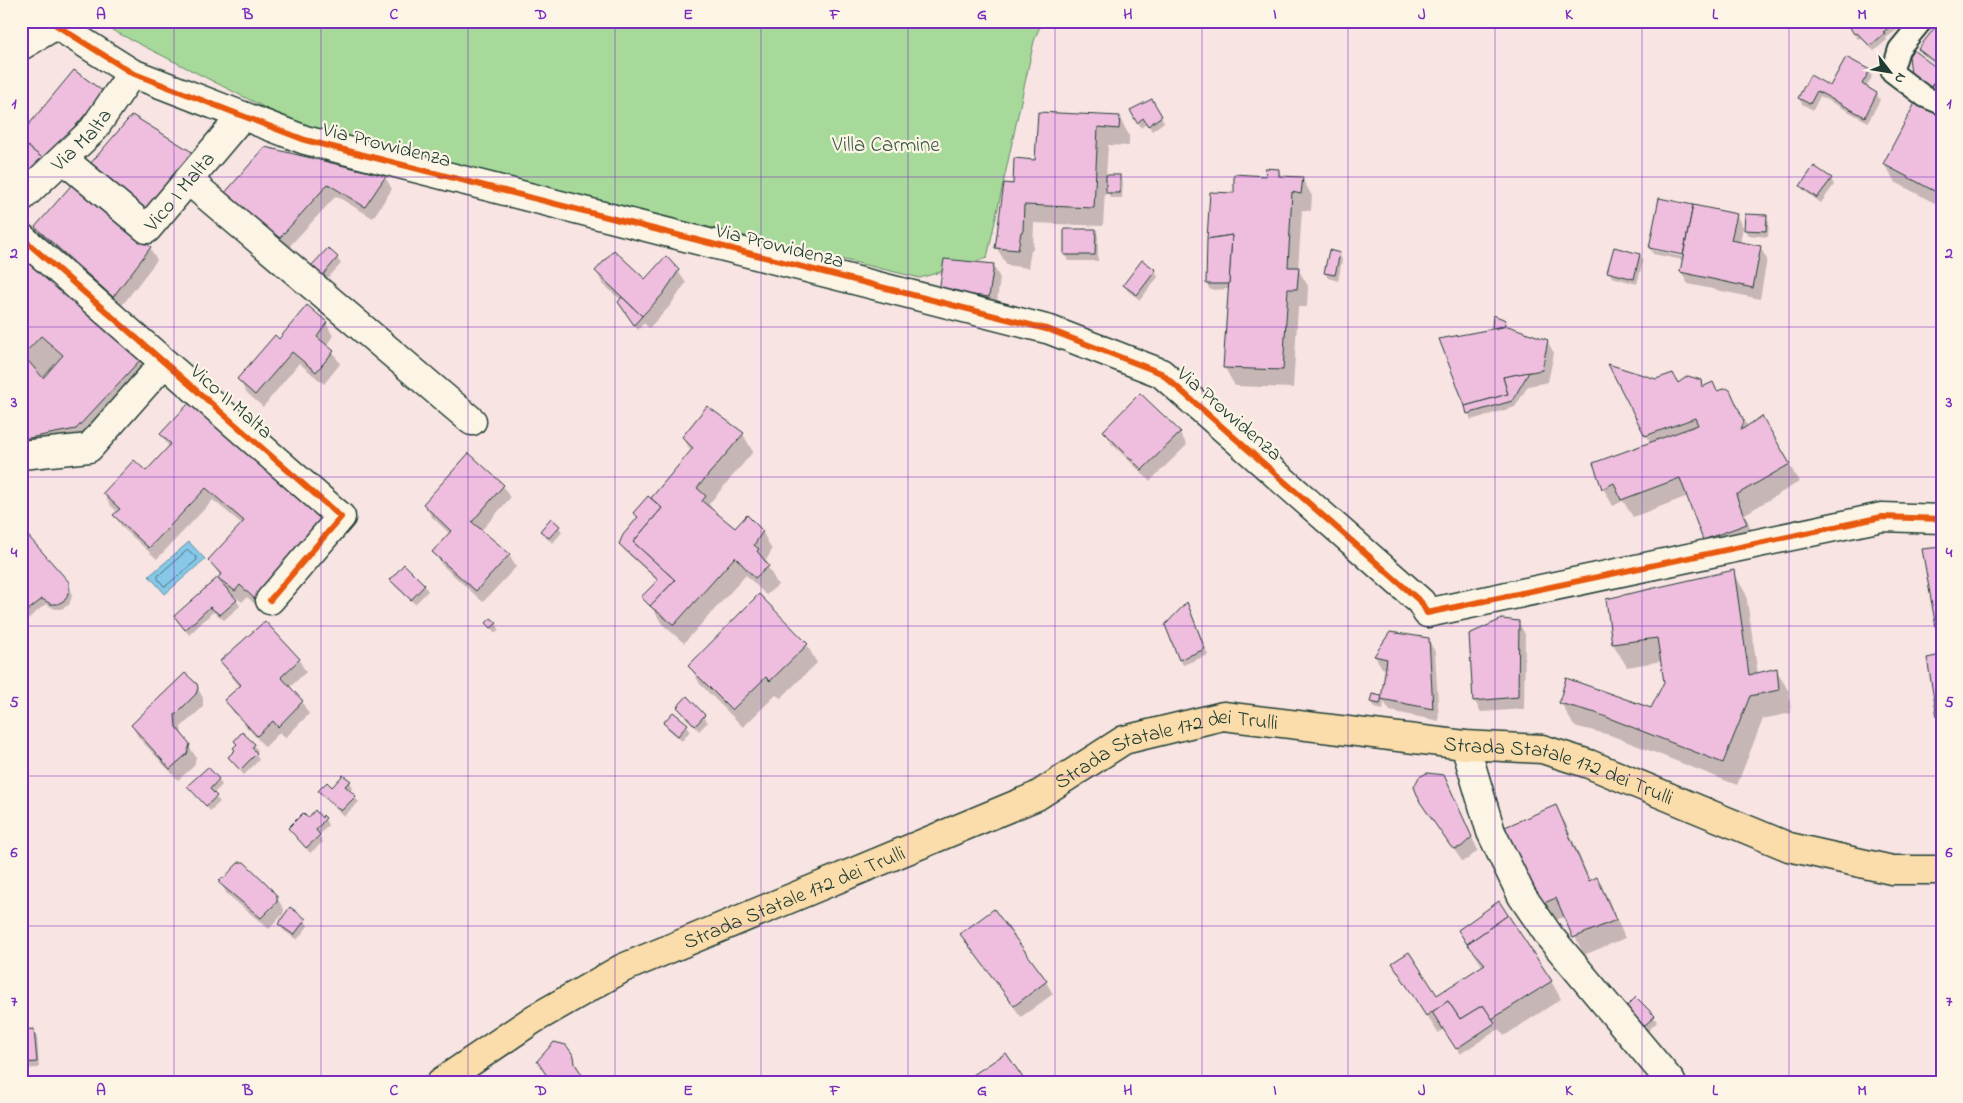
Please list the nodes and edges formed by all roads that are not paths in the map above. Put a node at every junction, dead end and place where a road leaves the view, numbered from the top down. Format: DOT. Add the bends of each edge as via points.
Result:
graph roads {
  1 [pos="1922,21"];
  2 [pos="58,23"];
  3 [pos="21,46"];
  4 [pos="132,73"];
  5 [pos="1942,104"];
  6 [pos="242,116"];
  7 [pos="63,159"];
  8 [pos="188,180"];
  9 [pos="21,198"];
  10 [pos="21,237"];
  11 [pos="164,363"];
  12 [pos="472,421"];
  13 [pos="21,456"];
  14 [pos="1942,518"];
  15 [pos="270,600"];
  16 [pos="1465,745"];
  17 [pos="1942,870"];
  18 [pos="441,1082"];
  19 [pos="1671,1082"];
  1 -- 5 [label="lane" via="1899,49 1892,72 1925,97"];
  2 -- 3 [label="street"];
  2 -- 4 [label="street, Via Provvidenza"];
  4 -- 6 [label="street, Via Provvidenza"];
  4 -- 7 [label="street, Via Malta" via="94,130"];
  6 -- 8 [label="street, Vico I Malta"];
  6 -- 14 [label="street, Via Provvidenza" via="305,140 1050,330 1161,373 1421,602 1427,613 1882,517"];
  7 -- 8 [label="street, Vico I Malta" via="147,229"];
  7 -- 9 [label="street, Via Malta"];
  8 -- 12 [label="street"];
  10 -- 11 [label="street, Vico II Malta"];
  11 -- 13 [label="street" via="90,448"];
  11 -- 15 [label="street, Vico II Malta" via="341,517"];
  16 -- 17 [label="main road, Strada Statale 172 dei Trulli" via="1542,749 1590,764 1789,847 1892,870"];
  16 -- 18 [label="main road, Strada Statale 172 dei Trulli" via="1223,716 1124,740 1037,796 623,968 534,1019"];
  16 -- 19 [label="street" via="1491,832 1522,896 1550,937"];
}
